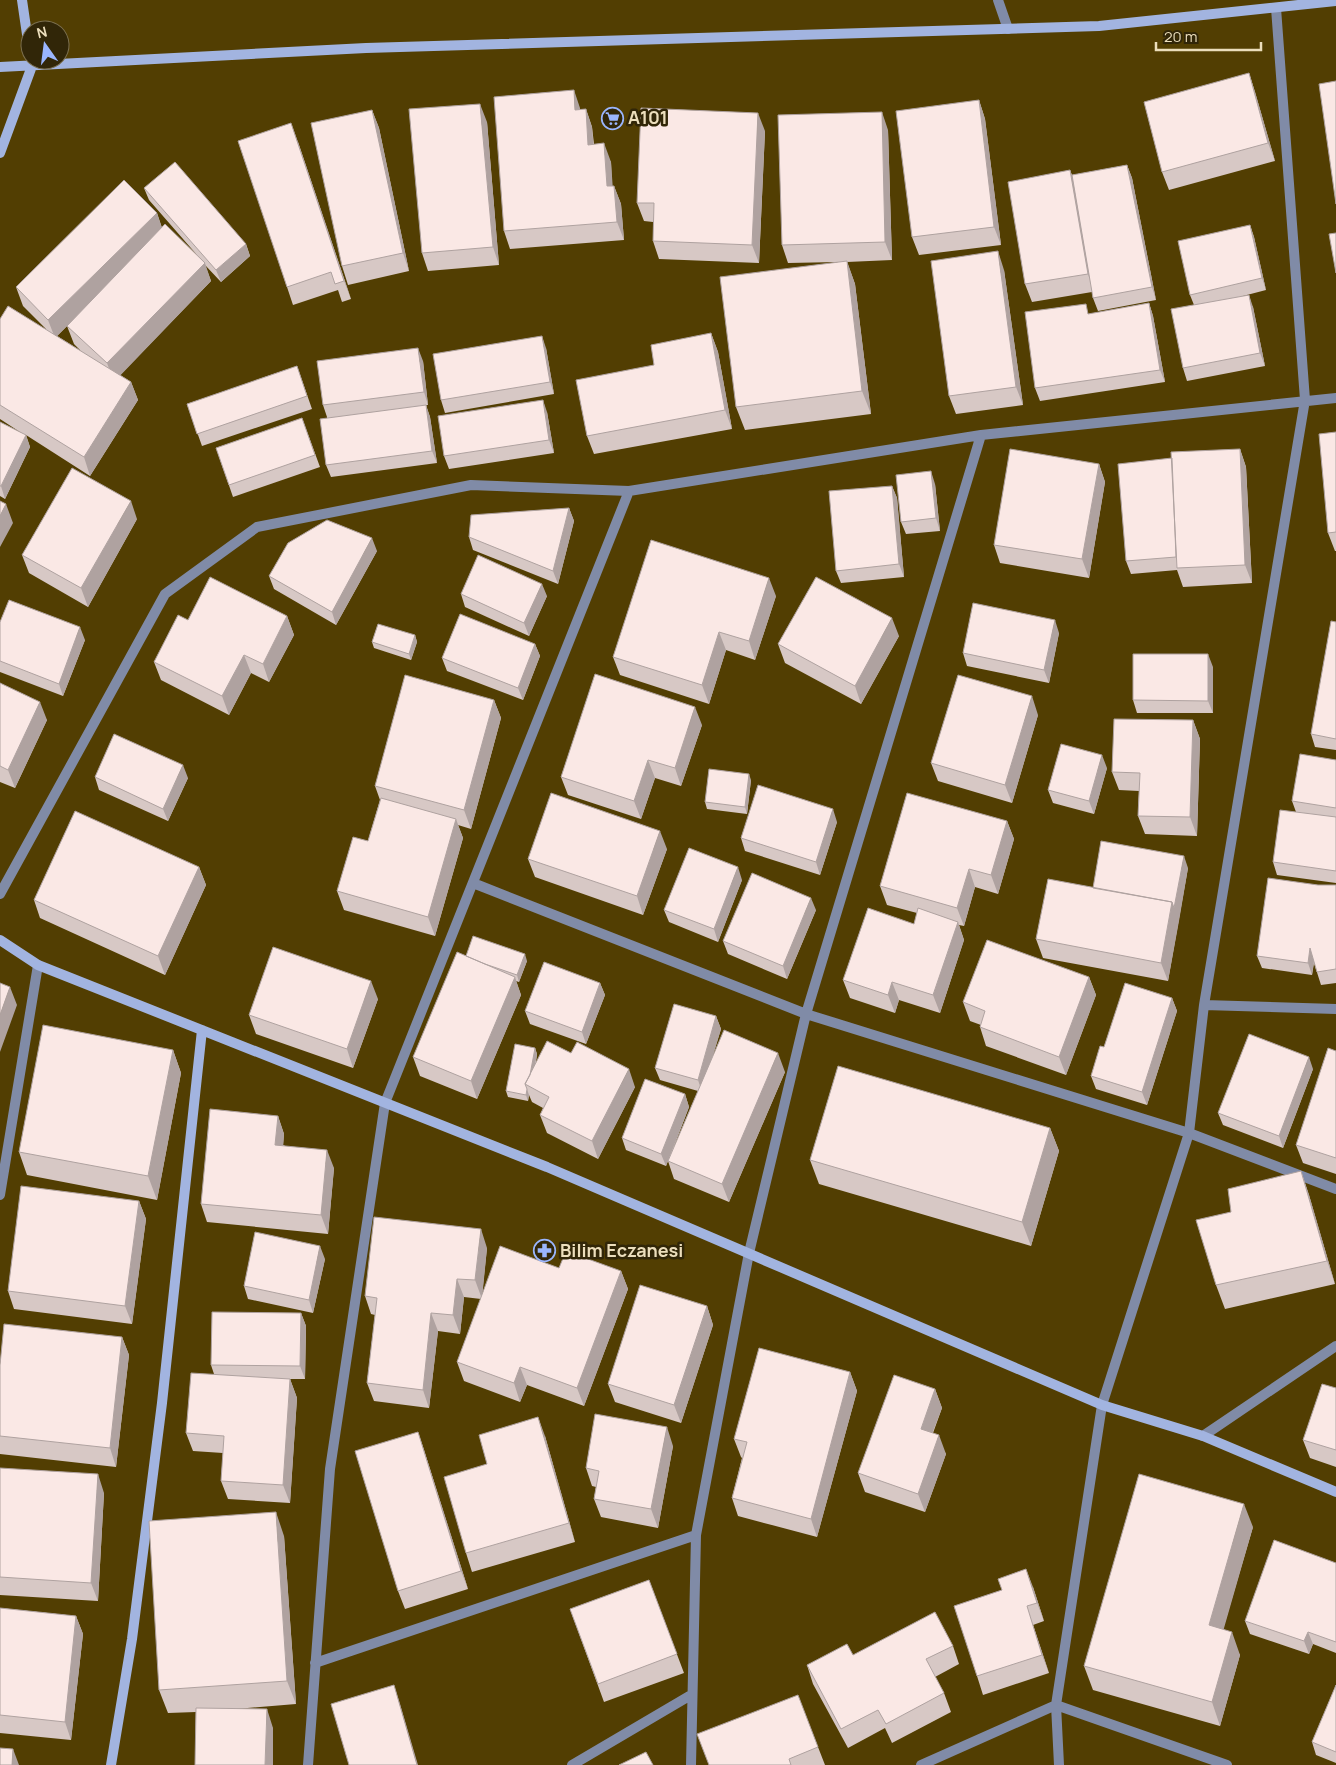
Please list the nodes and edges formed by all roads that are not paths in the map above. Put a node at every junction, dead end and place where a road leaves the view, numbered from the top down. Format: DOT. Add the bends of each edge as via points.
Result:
graph roads {
  1 [pos="22,0"];
  2 [pos="998,0"];
  3 [pos="1336,1"];
  4 [pos="1276,8"];
  5 [pos="25,20"];
  6 [pos="1008,29"];
  7 [pos="70,59"];
  8 [pos="20,62"];
  9 [pos="0,67"];
  10 [pos="28,70"];
  11 [pos="0,153"];
  12 [pos="1336,398"];
  13 [pos="1305,400"];
  14 [pos="981,435"];
  15 [pos="628,491"];
  16 [pos="472,883"];
  17 [pos="0,894"];
  18 [pos="0,940"];
  19 [pos="38,965"];
  20 [pos="1204,1005"];
  21 [pos="1336,1008"];
  22 [pos="806,1014"];
  23 [pos="202,1030"];
  24 [pos="385,1103"];
  25 [pos="1189,1133"];
  26 [pos="1336,1190"];
  27 [pos="0,1195"];
  28 [pos="749,1253"];
  29 [pos="1336,1346"];
  30 [pos="1102,1405"];
  31 [pos="1203,1436"];
  32 [pos="1336,1492"];
  33 [pos="696,1535"];
  34 [pos="315,1663"];
  35 [pos="691,1695"];
  36 [pos="1056,1705"];
  37 [pos="111,1765"];
  38 [pos="308,1765"];
  39 [pos="572,1765"];
  40 [pos="691,1765"];
  41 [pos="921,1765"];
  42 [pos="1058,1765"];
  43 [pos="1227,1765"];
  1 -- 5 [label="main road"];
  2 -- 6 [label="street"];
  3 -- 4 [label="main road"];
  4 -- 6 [label="main road" via="1099,26"];
  4 -- 13 [label="street"];
  6 -- 7 [label="main road"];
  8 -- 9 [label="main road"];
  10 -- 11 [label="main road"];
  12 -- 13 [label="street"];
  13 -- 14 [label="street"];
  13 -- 20 [label="street"];
  14 -- 15 [label="street"];
  14 -- 22 [label="street"];
  15 -- 16 [label="street"];
  15 -- 17 [label="street" via="471,485 257,528 165,594"];
  16 -- 22 [label="street"];
  16 -- 24 [label="street"];
  18 -- 19 [label="main road"];
  19 -- 23 [label="main road"];
  19 -- 27 [label="street"];
  20 -- 21 [label="street"];
  20 -- 25 [label="street"];
  22 -- 25 [label="street"];
  22 -- 28 [label="street"];
  23 -- 24 [label="main road"];
  23 -- 37 [label="main road" via="162,1403 132,1639"];
  24 -- 28 [label="main road" via="547,1167"];
  24 -- 34 [label="street" via="330,1469"];
  25 -- 26 [label="street"];
  25 -- 30 [label="street"];
  28 -- 30 [label="main road"];
  28 -- 33 [label="street"];
  29 -- 31 [label="street"];
  30 -- 31 [label="main road"];
  30 -- 36 [label="street"];
  31 -- 32 [label="main road"];
  33 -- 34 [label="street"];
  33 -- 35 [label="street"];
  34 -- 38 [label="street"];
  35 -- 39 [label="street"];
  35 -- 40 [label="street"];
  36 -- 41 [label="street"];
  36 -- 42 [label="street"];
  36 -- 43 [label="street"];
}
